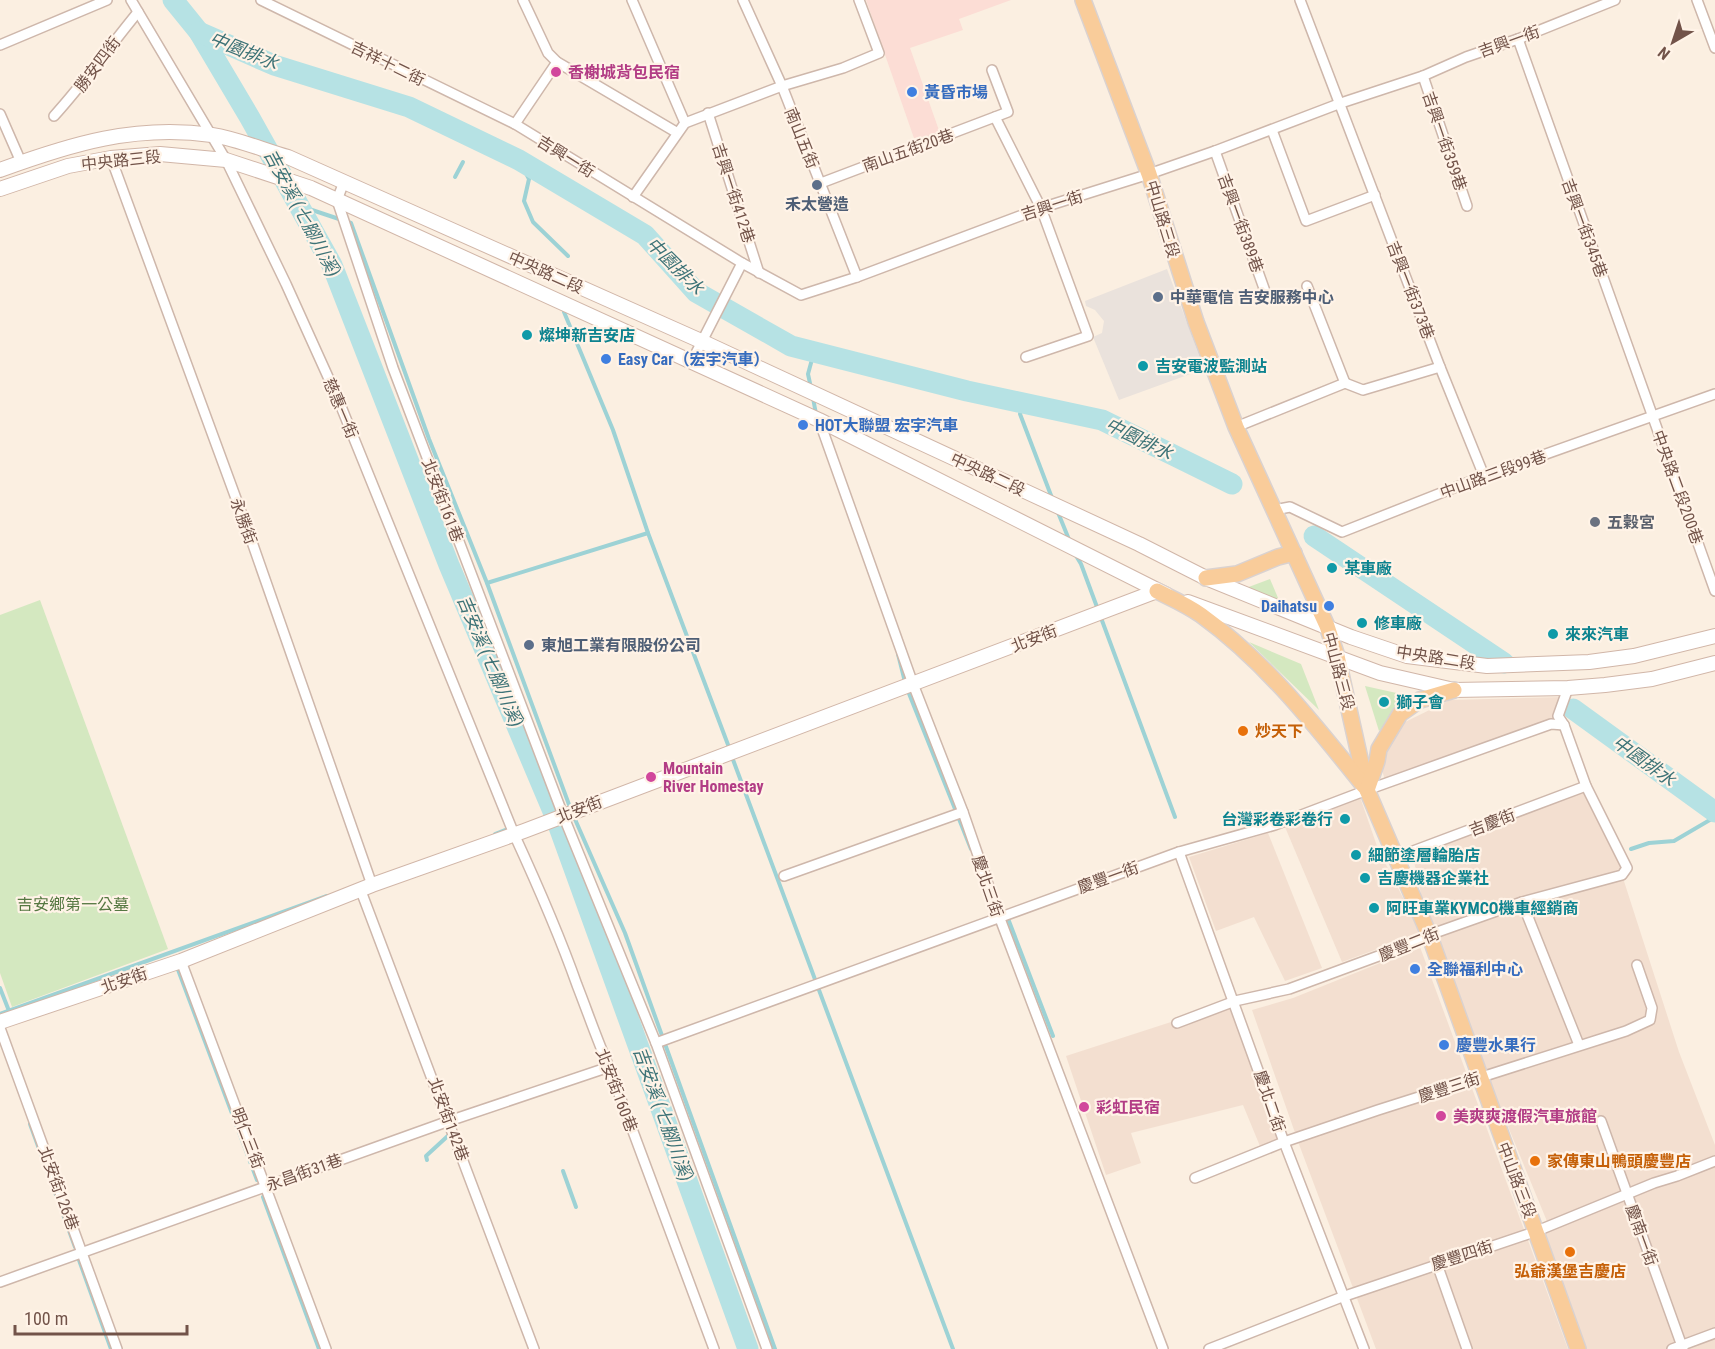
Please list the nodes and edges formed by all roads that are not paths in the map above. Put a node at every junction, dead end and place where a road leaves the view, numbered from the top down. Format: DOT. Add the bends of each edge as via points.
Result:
graph roads {
  1 [pos="107,0"];
  2 [pos="131,0"];
  3 [pos="261,0"];
  4 [pos="523,0"];
  5 [pos="632,0"];
  6 [pos="743,0"];
  7 [pos="859,0"];
  8 [pos="1083,0"];
  9 [pos="1300,0"];
  10 [pos="1615,0"];
  11 [pos="1697,0"];
  12 [pos="138,12"];
  13 [pos="1518,39"];
  14 [pos="0,45"];
  15 [pos="1715,48"];
  16 [pos="557,62"];
  17 [pos="992,70"];
  18 [pos="1423,76"];
  19 [pos="782,86"];
  20 [pos="1341,103"];
  21 [pos="708,113"];
  22 [pos="0,114"];
  23 [pos="54,116"];
  24 [pos="995,117"];
  25 [pos="685,123"];
  26 [pos="515,124"];
  27 [pos="1272,130"];
  28 [pos="676,132"];
  29 [pos="219,137"];
  30 [pos="1215,151"];
  31 [pos="111,158"];
  32 [pos="288,158"];
  33 [pos="226,160"];
  34 [pos="21,162"];
  35 [pos="0,170"];
  36 [pos="1149,174"];
  37 [pos="344,182"];
  38 [pos="821,183"];
  39 [pos="311,188"];
  40 [pos="0,189"];
  41 [pos="1375,195"];
  42 [pos="633,197"];
  43 [pos="337,200"];
  44 [pos="1467,206"];
  45 [pos="1041,208"];
  46 [pos="741,265"];
  47 [pos="759,273"];
  48 [pos="857,278"];
  49 [pos="1307,286"];
  50 [pos="1266,294"];
  51 [pos="701,340"];
  52 [pos="1026,357"];
  53 [pos="692,361"];
  54 [pos="1440,367"];
  55 [pos="1345,383"];
  56 [pos="1715,394"];
  57 [pos="1653,417"];
  58 [pos="819,420"];
  59 [pos="1236,427"];
  60 [pos="1484,476"];
  61 [pos="1274,510"];
  62 [pos="1294,553"];
  63 [pos="1206,578"];
  64 [pos="1156,591"];
  65 [pos="1715,591"];
  66 [pos="1327,626"];
  67 [pos="1715,636"];
  68 [pos="1337,656"];
  69 [pos="1715,663"];
  70 [pos="913,684"];
  71 [pos="1568,688"];
  72 [pos="1454,690"];
  73 [pos="1564,725"];
  74 [pos="1586,786"];
  75 [pos="1367,789"];
  76 [pos="963,812"];
  77 [pos="557,818"];
  78 [pos="519,833"];
  79 [pos="1179,852"];
  80 [pos="1397,857"];
  81 [pos="784,876"];
  82 [pos="367,888"];
  83 [pos="1522,902"];
  84 [pos="999,916"];
  85 [pos="1430,937"];
  86 [pos="181,960"];
  87 [pos="1637,965"];
  88 [pos="1235,1001"];
  89 [pos="0,1022"];
  90 [pos="1177,1023"];
  91 [pos="0,1028"];
  92 [pos="656,1043"];
  93 [pos="1579,1045"];
  94 [pos="609,1067"];
  95 [pos="1479,1078"];
  96 [pos="449,1120"];
  97 [pos="1601,1120"];
  98 [pos="1284,1142"];
  99 [pos="1715,1161"];
  100 [pos="1195,1178"];
  101 [pos="266,1185"];
  102 [pos="1626,1194"];
  103 [pos="1536,1231"];
  104 [pos="82,1252"];
  105 [pos="1437,1264"];
  106 [pos="0,1282"];
  107 [pos="1342,1297"];
  108 [pos="1715,1333"];
  109 [pos="1682,1347"];
  110 [pos="117,1349"];
  111 [pos="326,1349"];
  112 [pos="534,1349"];
  113 [pos="714,1349"];
  114 [pos="767,1349"];
  115 [pos="1163,1349"];
  116 [pos="1209,1349"];
  117 [pos="1364,1349"];
  118 [pos="1467,1349"];
  119 [pos="1578,1349"];
  120 [pos="1672,1349"];
  1 -- 14 [label="street"];
  2 -- 12 [label="street, 慈惠一街"];
  3 -- 26 [label="street, 吉祥十二街"];
  4 -- 16 [label="street" via="548,52"];
  5 -- 25 [label="street"];
  6 -- 19 [label="street, 南山五街"];
  7 -- 19 [label="street" via="879,53"];
  8 -- 36 [label="main road, 中山路三段"];
  9 -- 20 [label="street, 吉興一街373巷"];
  10 -- 13 [label="street, 吉興一街"];
  11 -- 15 [label="street"];
  12 -- 23 [label="street, 勝安四街"];
  12 -- 29 [label="street, 慈惠一街"];
  13 -- 18 [label="street, 吉興一街"];
  13 -- 57 [label="street, 吉興一街345巷"];
  16 -- 26 [label="street"];
  16 -- 28 [label="street"];
  17 -- 24 [label="street" via="1008,112"];
  18 -- 20 [label="street, 吉興一街"];
  18 -- 44 [label="street, 吉興一街359巷"];
  19 -- 21 [label="street"];
  19 -- 38 [label="street, 南山五街"];
  20 -- 27 [label="street, 吉興一街"];
  20 -- 41 [label="street, 吉興一街373巷"];
  21 -- 25 [label="street"];
  21 -- 47 [label="street, 吉興一街412巷"];
  22 -- 34 [label="street"];
  24 -- 38 [label="street, 南山五街20巷"];
  24 -- 45 [label="street"];
  25 -- 28 [label="street"];
  26 -- 42 [label="street, 吉興一街"];
  27 -- 30 [label="street, 吉興一街"];
  27 -- 41 [label="street" via="1306,220"];
  28 -- 42 [label="street"];
  29 -- 32 [label="street, 中央路三段"];
  29 -- 33 [label="street, 慈惠一街"];
  29 -- 34 [label="street, 中央路三段" via="172,132 107,137"];
  30 -- 36 [label="street, 吉興一街"];
  30 -- 50 [label="street, 吉興一街389巷"];
  31 -- 33 [label="street, 中央路三段" via="160,154"];
  31 -- 40 [label="street, 中央路三段" via="68,166"];
  31 -- 82 [label="street, 永勝街" via="252,542"];
  32 -- 37 [label="street, 中央路二段"];
  33 -- 39 [label="street, 中央路三段"];
  33 -- 78 [label="street, 慈惠一街" via="338,399"];
  34 -- 35 [label="street, 中央路三段"];
  36 -- 45 [label="street, 吉興一街"];
  36 -- 59 [label="main road, 中山路三段" via="1196,322"];
  37 -- 43 [label="street"];
  37 -- 51 [label="street, 中央路二段"];
  38 -- 48 [label="street, 南山五街"];
  39 -- 43 [label="street, 中央路二段"];
  41 -- 54 [label="street, 吉興一街373巷"];
  42 -- 46 [label="street, 吉興一街"];
  43 -- 53 [label="street, 中央路二段"];
  43 -- 77 [label="street, 北安街161巷" via="393,368"];
  45 -- 48 [label="street, 吉興一街"];
  45 -- 52 [label="street" via="1088,336"];
  46 -- 47 [label="street, 吉興一街"];
  46 -- 51 [label="street"];
  47 -- 48 [label="street, 吉興一街" via="801,295"];
  49 -- 55 [label="street"];
  51 -- 53 [label="street"];
  51 -- 63 [label="street, 中央路二段"];
  53 -- 58 [label="street, 中央路二段"];
  54 -- 55 [label="street" via="1363,390"];
  54 -- 60 [label="street, 吉興一街373巷"];
  55 -- 59 [label="street"];
  56 -- 57 [label="street, 中山路三段99巷"];
  57 -- 60 [label="street, 中山路三段99巷"];
  57 -- 65 [label="street, 中央路二段200巷"];
  58 -- 64 [label="street, 中央路二段"];
  58 -- 70 [label="street, 慶北三街"];
  59 -- 61 [label="main road, 中山路三段"];
  60 -- 61 [label="street, 中山路三段99巷" via="1342,532 1290,507"];
  61 -- 62 [label="main road, 中山路三段"];
  62 -- 63 [label="main road" via="1237,574"];
  62 -- 66 [label="main road, 中山路三段"];
  63 -- 66 [label="street, 中央路二段"];
  64 -- 68 [label="street, 中央路二段"];
  64 -- 70 [label="street, 北安街"];
  64 -- 75 [label="main road" via="1199,613 1242,649 1302,708"];
  66 -- 67 [label="street, 中央路二段" via="1407,656 1487,666 1589,663"];
  66 -- 68 [label="main road, 中山路三段"];
  68 -- 72 [label="street, 中央路二段" via="1380,673"];
  68 -- 75 [label="main road, 中山路三段"];
  69 -- 71 [label="street, 中央路二段" via="1652,679"];
  70 -- 76 [label="street, 慶北三街"];
  70 -- 77 [label="street, 北安街"];
  71 -- 72 [label="street, 中央路二段"];
  71 -- 73 [label="street" via="1558,716"];
  72 -- 75 [label="main road" via="1420,700 1400,714 1379,749"];
  73 -- 74 [label="street, 慶豐二街"];
  73 -- 75 [label="street, 慶豐一街" via="1551,724"];
  74 -- 80 [label="street, 吉慶街"];
  74 -- 83 [label="street, 慶豐二街" via="1627,868 1622,875"];
  75 -- 79 [label="street, 慶豐一街" via="1275,825"];
  75 -- 80 [label="main road, 中山路三段"];
  76 -- 81 [label="street"];
  76 -- 84 [label="street, 慶北三街"];
  77 -- 78 [label="street, 北安街"];
  77 -- 92 [label="street, 北安街161巷"];
  78 -- 82 [label="street, 北安街"];
  78 -- 94 [label="street, 北安街160巷"];
  79 -- 84 [label="street, 慶豐一街"];
  79 -- 88 [label="street, 慶北二街"];
  80 -- 85 [label="main road, 中山路三段"];
  82 -- 86 [label="street, 北安街"];
  82 -- 96 [label="street, 北安街142巷"];
  83 -- 85 [label="street, 慶豐二街"];
  83 -- 93 [label="street"];
  84 -- 92 [label="street, 慶豐一街"];
  84 -- 115 [label="street, 慶北三街"];
  85 -- 88 [label="street, 慶豐二街" via="1289,989"];
  85 -- 95 [label="main road, 中山路三段"];
  86 -- 89 [label="street, 北安街"];
  86 -- 101 [label="street, 明仁三街"];
  87 -- 93 [label="street, 慶豐三街" via="1652,1008 1650,1020"];
  88 -- 90 [label="street, 慶豐二街"];
  88 -- 98 [label="street, 慶北二街"];
  91 -- 104 [label="street, 北安街126巷"];
  92 -- 114 [label="street, 北安街161巷"];
  93 -- 95 [label="street, 慶豐三街"];
  94 -- 96 [label="street, 永昌街31巷"];
  94 -- 113 [label="street, 北安街160巷"];
  95 -- 98 [label="street, 慶豐三街"];
  95 -- 103 [label="main road, 中山路三段"];
  96 -- 101 [label="street, 永昌街31巷"];
  96 -- 112 [label="street, 北安街142巷"];
  97 -- 102 [label="street, 慶南一街"];
  98 -- 100 [label="street, 慶豐三街"];
  98 -- 107 [label="street, 慶北二街"];
  99 -- 102 [label="street, 慶豐四街"];
  101 -- 104 [label="street, 永昌街31巷"];
  101 -- 111 [label="street, 明仁三街"];
  102 -- 103 [label="street, 慶豐四街"];
  102 -- 109 [label="street, 慶南一街"];
  103 -- 105 [label="street, 慶豐四街"];
  103 -- 119 [label="main road, 中山路三段"];
  104 -- 106 [label="street, 永昌街31巷"];
  104 -- 110 [label="street, 北安街126巷"];
  105 -- 107 [label="street, 慶豐四街"];
  105 -- 118 [label="street"];
  107 -- 116 [label="street, 慶豐四街"];
  107 -- 117 [label="street, 慶北二街"];
  108 -- 109 [label="street"];
  109 -- 120 [label="street"];
}
